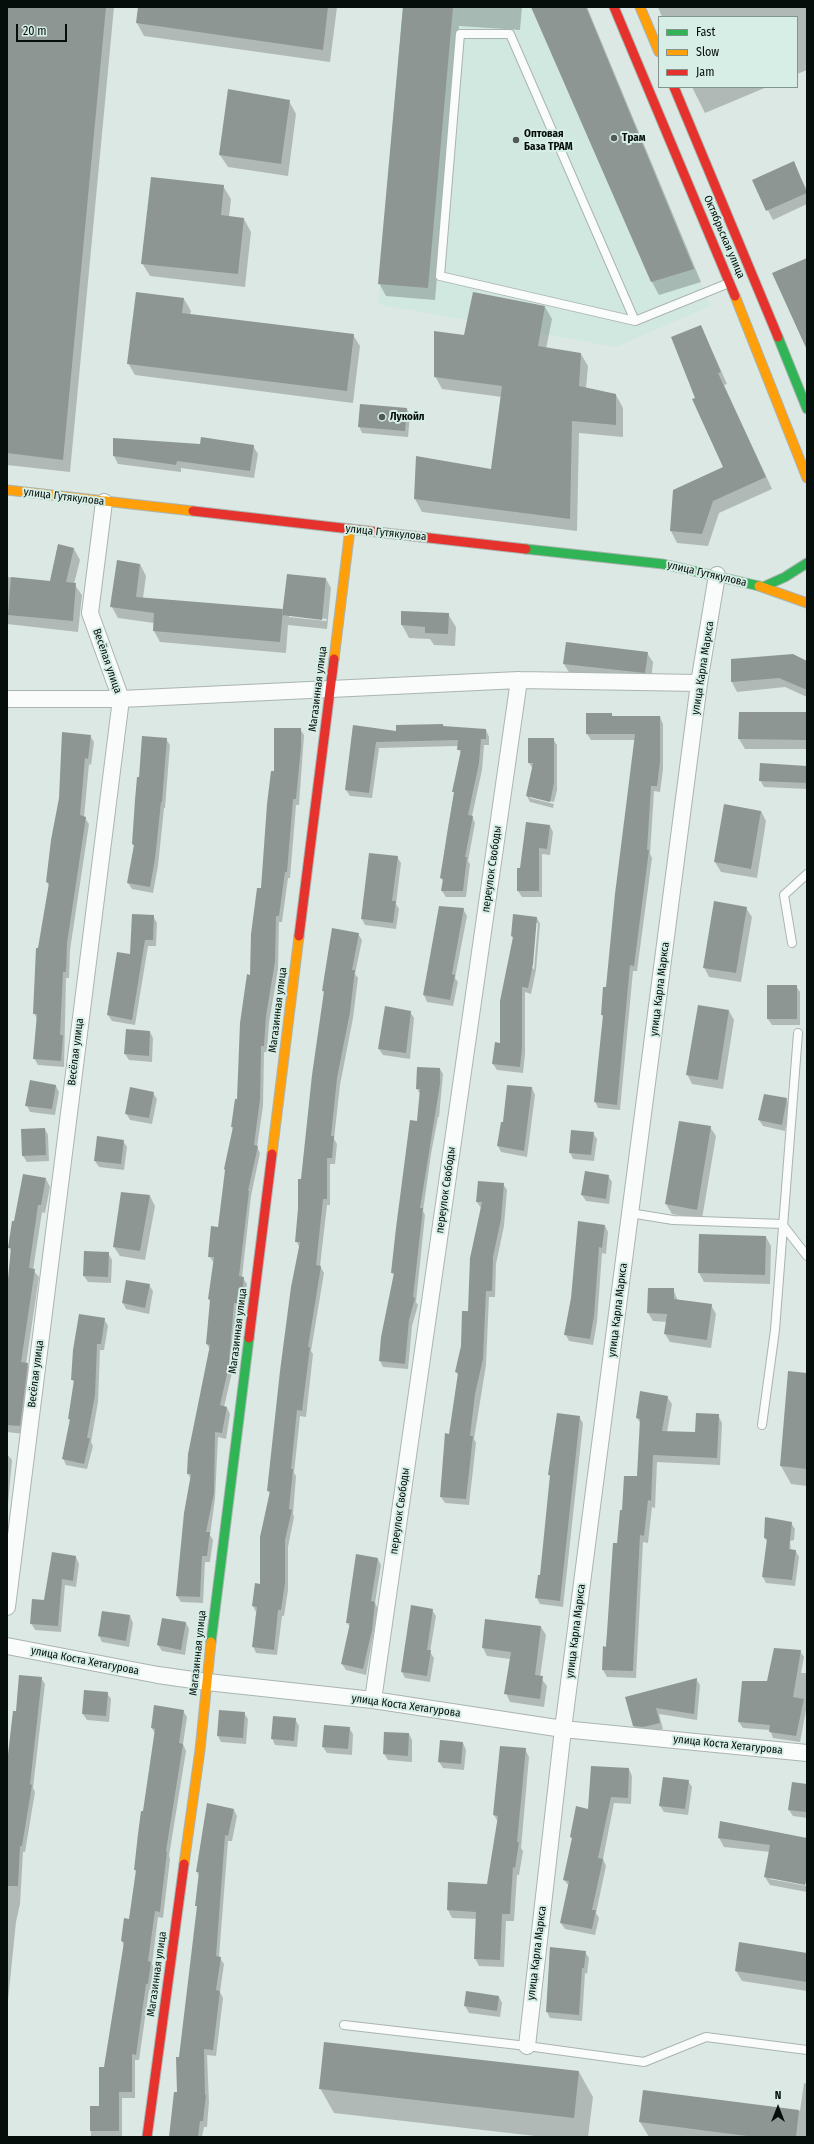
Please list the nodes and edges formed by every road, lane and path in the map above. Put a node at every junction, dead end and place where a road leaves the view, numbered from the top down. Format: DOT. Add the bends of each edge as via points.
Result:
graph roads {
  1 [pos="614,7"];
  2 [pos="640,7"];
  3 [pos="658,50"];
  4 [pos="674,88"];
  5 [pos="730,283"];
  6 [pos="635,321"];
  7 [pos="807,409"];
  8 [pos="807,478"];
  9 [pos="7,490"];
  10 [pos="104,502"];
  11 [pos="350,528"];
  12 [pos="807,563"];
  13 [pos="717,575"];
  14 [pos="763,588"];
  15 [pos="807,603"];
  16 [pos="519,680"];
  17 [pos="699,683"];
  18 [pos="331,689"];
  19 [pos="7,699"];
  20 [pos="120,699"];
  21 [pos="807,874"];
  22 [pos="792,943"];
  23 [pos="798,1033"];
  24 [pos="630,1213"];
  25 [pos="782,1224"];
  26 [pos="807,1256"];
  27 [pos="762,1425"];
  28 [pos="7,1608"];
  29 [pos="7,1646"];
  30 [pos="207,1682"];
  31 [pos="373,1700"];
  32 [pos="563,1729"];
  33 [pos="807,1752"];
  34 [pos="344,2025"];
  35 [pos="527,2046"];
  36 [pos="807,2050"];
  37 [pos="148,2137"];
  1 -- 5 [label="main road, Октябрьская улица"];
  2 -- 3 [label="main road"];
  4 -- 7 [label="main road, Октябрьская улица" via="754,274"];
  5 -- 6 [label="lane"];
  5 -- 8 [label="main road, Октябрьская улица"];
  6 -- 6 [label="lane" via="510,34 460,34 440,276"];
  9 -- 10 [label="main road, улица Гутякулова"];
  10 -- 11 [label="main road, улица Гутякулова"];
  10 -- 20 [label="street, Весёлая улица" via="90,613"];
  11 -- 13 [label="main road, улица Гутякулова" via="663,564"];
  11 -- 18 [label="main road, Магазинная улица"];
  12 -- 14 [label="main road"];
  13 -- 14 [label="main road, улица Гутякулова"];
  13 -- 17 [label="street, улица Карла Маркса"];
  14 -- 15 [label="main road, улица Гутякулова"];
  16 -- 17 [label="street"];
  16 -- 18 [label="street"];
  16 -- 31 [label="street, переулок Свободы"];
  17 -- 24 [label="street, улица Карла Маркса"];
  18 -- 20 [label="street"];
  18 -- 30 [label="main road, Магазинная улица"];
  19 -- 20 [label="street"];
  20 -- 28 [label="street, Весёлая улица"];
  21 -- 22 [label="lane" via="784,895"];
  23 -- 25 [label="lane"];
  24 -- 25 [label="lane" via="673,1220"];
  24 -- 32 [label="street, улица Карла Маркса"];
  25 -- 26 [label="lane"];
  25 -- 27 [label="lane" via="775,1330"];
  29 -- 30 [label="street, улица Коста Хетагурова"];
  30 -- 31 [label="street, улица Коста Хетагурова"];
  30 -- 37 [label="main road, Магазинная улица"];
  31 -- 32 [label="street, улица Коста Хетагурова"];
  32 -- 33 [label="street, улица Коста Хетагурова"];
  32 -- 35 [label="street, улица Карла Маркса"];
  34 -- 35 [label="lane"];
  35 -- 36 [label="lane" via="644,2062 706,2037"];
}
